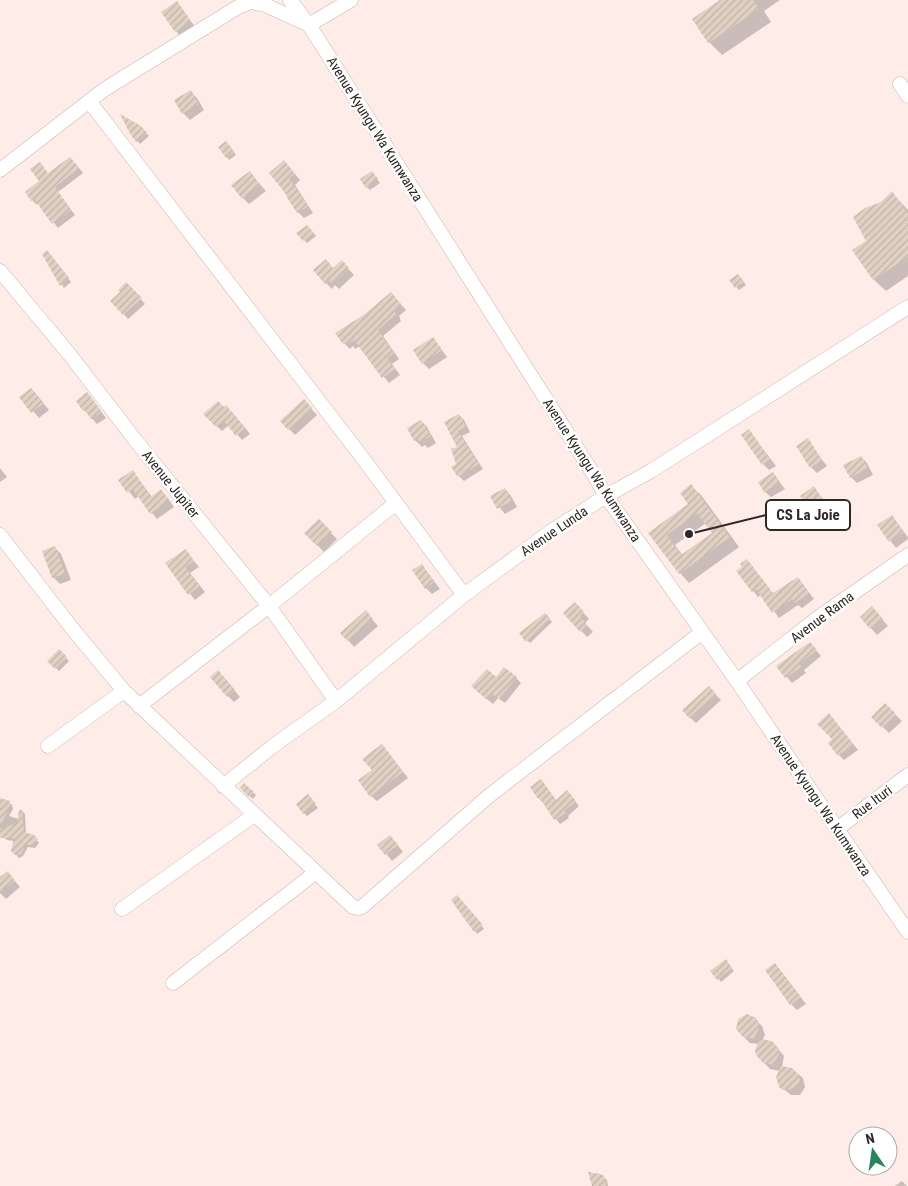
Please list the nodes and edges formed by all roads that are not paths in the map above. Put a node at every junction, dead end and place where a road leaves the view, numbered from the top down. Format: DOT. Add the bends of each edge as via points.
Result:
graph roads {
  1 [pos="290,0"];
  2 [pos="351,0"];
  3 [pos="310,25"];
  4 [pos="900,84"];
  5 [pos="908,96"];
  6 [pos="89,101"];
  7 [pos="0,170"];
  8 [pos="0,271"];
  9 [pos="908,307"];
  10 [pos="606,496"];
  11 [pos="396,503"];
  12 [pos="0,535"];
  13 [pos="908,555"];
  14 [pos="464,595"];
  15 [pos="269,606"];
  16 [pos="701,633"];
  17 [pos="738,682"];
  18 [pos="124,691"];
  19 [pos="336,701"];
  20 [pos="139,706"];
  21 [pos="48,746"];
  22 [pos="908,775"];
  23 [pos="223,786"];
  24 [pos="254,815"];
  25 [pos="837,830"];
  26 [pos="316,873"];
  27 [pos="122,909"];
  28 [pos="908,932"];
  29 [pos="173,983"];
  1 -- 3 [label="street, Avenue Kyungu Wa Kumwanza"];
  2 -- 3 [label="street"];
  3 -- 6 [label="street" via="251,2 238,7"];
  3 -- 10 [label="street, Avenue Kyungu Wa Kumwanza"];
  4 -- 5 [label="street"];
  6 -- 7 [label="street"];
  6 -- 11 [label="street"];
  8 -- 15 [label="street, Avenue Jupiter"];
  9 -- 10 [label="street, Avenue Lunda" via="651,471"];
  10 -- 14 [label="street, Avenue Lunda"];
  10 -- 16 [label="street, Avenue Kyungu Wa Kumwanza"];
  11 -- 14 [label="street"];
  11 -- 15 [label="street"];
  12 -- 18 [label="street"];
  13 -- 17 [label="street, Avenue Rama" via="819,617"];
  14 -- 19 [label="street, Avenue Lunda"];
  15 -- 19 [label="street, Avenue Jupiter"];
  15 -- 20 [label="street"];
  16 -- 17 [label="street, Avenue Kyungu Wa Kumwanza"];
  16 -- 26 [label="street" via="490,795 362,906 353,907"];
  17 -- 25 [label="street, Avenue Kyungu Wa Kumwanza"];
  18 -- 20 [label="street"];
  18 -- 21 [label="street"];
  19 -- 23 [label="street, Avenue Lunda"];
  20 -- 23 [label="street"];
  22 -- 25 [label="street, Rue Ituri"];
  23 -- 24 [label="street"];
  24 -- 26 [label="street"];
  24 -- 27 [label="street"];
  25 -- 28 [label="street, Avenue Kyungu Wa Kumwanza"];
  26 -- 29 [label="street"];
}
